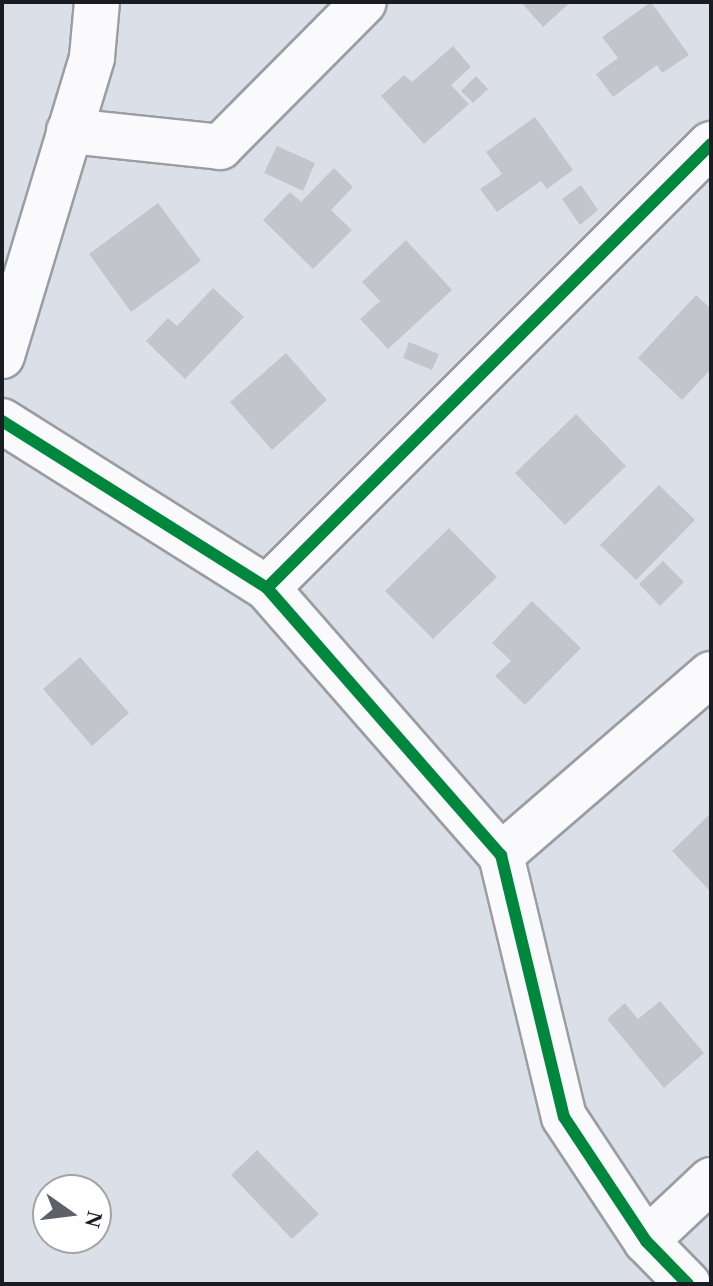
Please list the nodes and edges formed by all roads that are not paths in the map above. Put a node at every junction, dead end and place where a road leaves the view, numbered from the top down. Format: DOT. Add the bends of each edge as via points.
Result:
graph roads {
  1 [pos="97,2"];
  2 [pos="364,2"];
  3 [pos="69,131"];
  4 [pos="711,144"];
  5 [pos="2,356"];
  6 [pos="2,421"];
  7 [pos="267,588"];
  8 [pos="711,674"];
  9 [pos="501,855"];
  10 [pos="711,1180"];
  11 [pos="646,1241"];
  12 [pos="688,1284"];
  1 -- 3 [label="street" via="92,57"];
  2 -- 3 [label="street" via="220,147"];
  3 -- 5 [label="street"];
  4 -- 7 [label="street"];
  6 -- 7 [label="street"];
  7 -- 9 [label="street"];
  8 -- 9 [label="street"];
  9 -- 11 [label="street" via="564,1117"];
  10 -- 11 [label="street"];
  11 -- 12 [label="street"];
}
